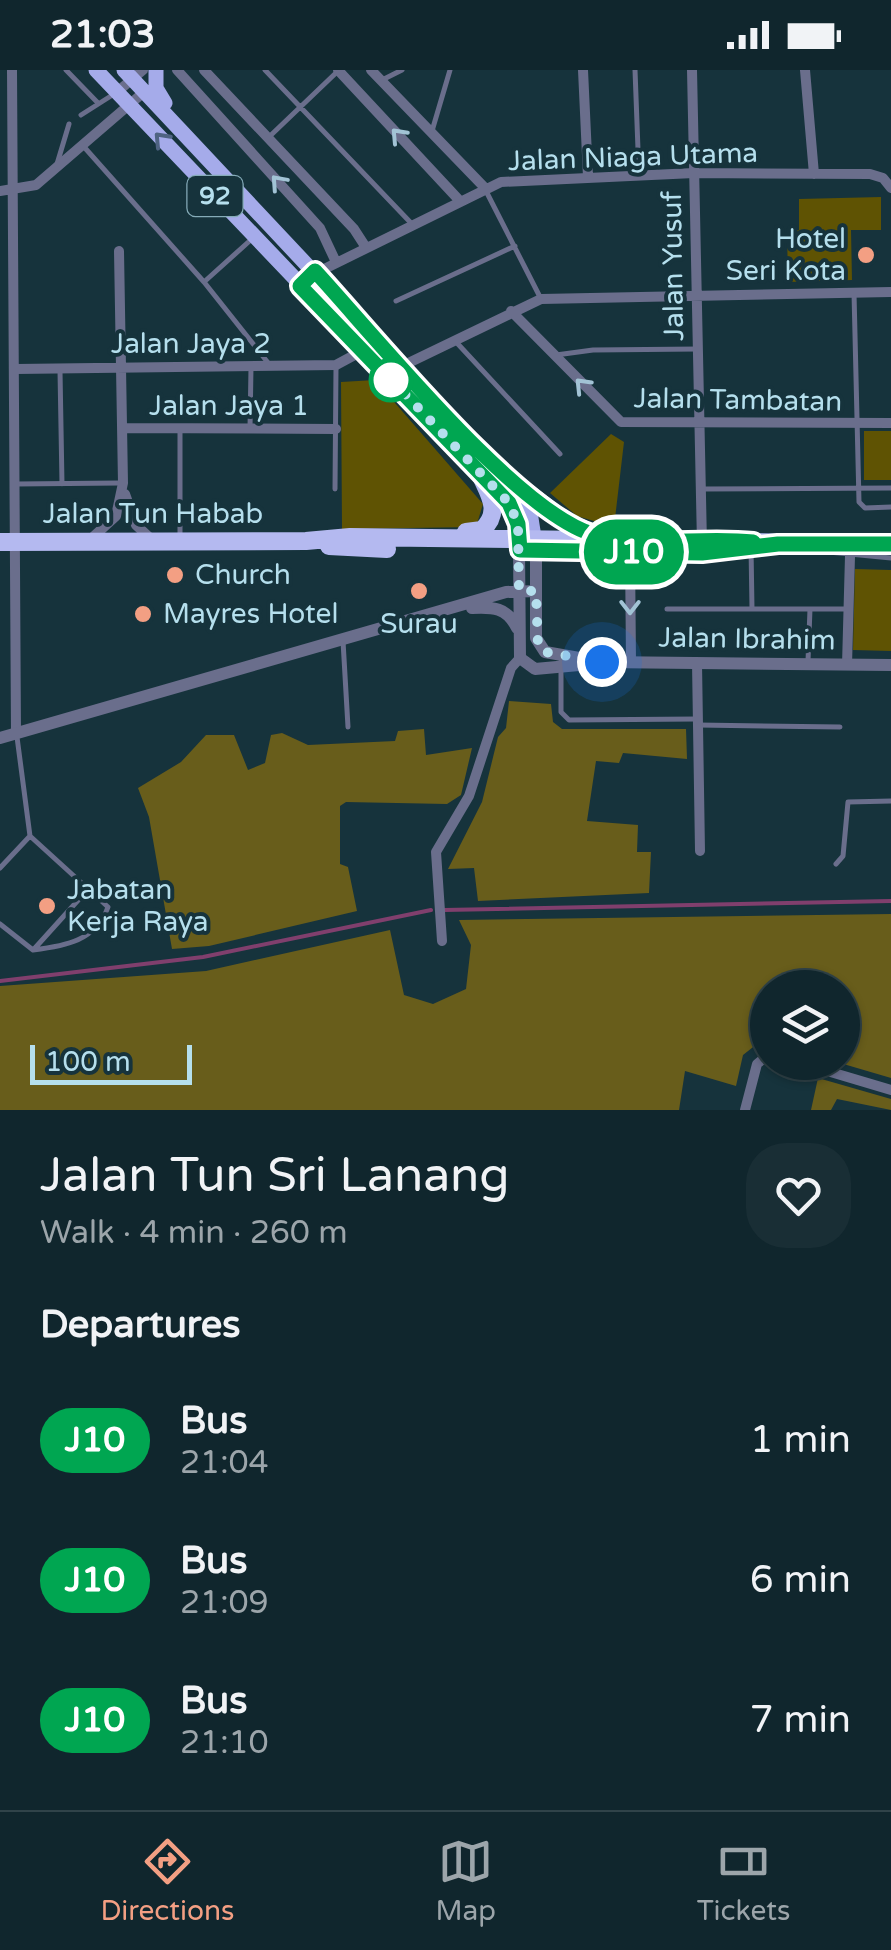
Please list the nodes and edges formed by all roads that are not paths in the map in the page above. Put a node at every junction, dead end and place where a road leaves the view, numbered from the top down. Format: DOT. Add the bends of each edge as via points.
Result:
graph roads {
  1 [pos="66,70"];
  2 [pos="96,70"];
  3 [pos="156,70"];
  4 [pos="177,70"];
  5 [pos="204,70"];
  6 [pos="265,70"];
  7 [pos="338,70"];
  8 [pos="371,70"];
  9 [pos="402,70"];
  10 [pos="450,70"];
  11 [pos="583,70"];
  12 [pos="634,70"];
  13 [pos="692,70"];
  14 [pos="805,70"];
  15 [pos="8,72"];
  16 [pos="133,73"];
  17 [pos="380,80"];
  18 [pos="113,88"];
  19 [pos="144,92"];
  20 [pos="96,102"];
  21 [pos="129,106"];
  22 [pos="301,108"];
  23 [pos="80,115"];
  24 [pos="69,124"];
  25 [pos="432,134"];
  26 [pos="186,136"];
  27 [pos="268,138"];
  28 [pos="84,148"];
  29 [pos="56,168"];
  30 [pos="694,173"];
  31 [pos="814,174"];
  32 [pos="639,176"];
  33 [pos="588,177"];
  34 [pos="485,188"];
  35 [pos="891,188"];
  36 [pos="0,191"];
  37 [pos="16,191"];
  38 [pos="459,200"];
  39 [pos="411,223"];
  40 [pos="254,237"];
  41 [pos="365,246"];
  42 [pos="515,246"];
  43 [pos="118,251"];
  44 [pos="335,260"];
  45 [pos="315,271"];
  46 [pos="204,282"];
  47 [pos="300,286"];
  48 [pos="891,292"];
  49 [pos="854,294"];
  50 [pos="696,299"];
  51 [pos="541,300"];
  52 [pos="396,301"];
  53 [pos="511,311"];
  54 [pos="454,340"];
  55 [pos="698,349"];
  56 [pos="362,351"];
  57 [pos="554,356"];
  58 [pos="402,365"];
  59 [pos="336,366"];
  60 [pos="121,367"];
  61 [pos="251,367"];
  62 [pos="270,367"];
  63 [pos="60,368"];
  64 [pos="16,370"];
  65 [pos="386,374"];
  66 [pos="0,416"];
  67 [pos="14,416"];
  68 [pos="699,423"];
  69 [pos="891,423"];
  70 [pos="857,424"];
  71 [pos="123,428"];
  72 [pos="180,428"];
  73 [pos="250,428"];
  74 [pos="336,428"];
  75 [pos="560,454"];
  76 [pos="478,470"];
  77 [pos="502,472"];
  78 [pos="123,483"];
  79 [pos="14,484"];
  80 [pos="62,484"];
  81 [pos="336,488"];
  82 [pos="858,488"];
  83 [pos="891,488"];
  84 [pos="700,489"];
  85 [pos="891,508"];
  86 [pos="431,538"];
  87 [pos="87,540"];
  88 [pos="154,540"];
  89 [pos="180,540"];
  90 [pos="306,541"];
  91 [pos="6,542"];
  92 [pos="787,544"];
  93 [pos="891,544"];
  94 [pos="528,545"];
  95 [pos="626,545"];
  96 [pos="702,546"];
  97 [pos="751,548"];
  98 [pos="850,556"];
  99 [pos="891,558"];
  100 [pos="519,591"];
  101 [pos="536,591"];
  102 [pos="454,609"];
  103 [pos="667,609"];
  104 [pos="752,609"];
  105 [pos="810,609"];
  106 [pos="848,609"];
  107 [pos="519,630"];
  108 [pos="342,641"];
  109 [pos="520,658"];
  110 [pos="602,662"];
  111 [pos="630,662"];
  112 [pos="697,663"];
  113 [pos="808,664"];
  114 [pos="847,664"];
  115 [pos="891,665"];
  116 [pos="561,669"];
  117 [pos="698,722"];
  118 [pos="348,727"];
  119 [pos="840,727"];
  120 [pos="16,734"];
  121 [pos="0,738"];
  122 [pos="891,801"];
  123 [pos="30,836"];
  124 [pos="700,851"];
  125 [pos="836,864"];
  126 [pos="0,868"];
  127 [pos="90,887"];
  128 [pos="0,924"];
  129 [pos="442,941"];
  130 [pos="33,950"];
  131 [pos="752,1080"];
  132 [pos="857,1080"];
  133 [pos="891,1090"];
  134 [pos="745,1110"];
  1 -- 20 [label="lane"];
  2 -- 18 [label="main road, 92"];
  3 -- 26 [label="main road" via="157,92"];
  44 -- 4 [label="street, one-way" via="320,228"];
  5 -- 27 [label="street"];
  6 -- 22 [label="lane"];
  7 -- 22 [label="lane"];
  38 -- 7 [label="street, one-way"];
  8 -- 17 [label="street"];
  9 -- 17 [label="lane"];
  10 -- 25 [label="lane"];
  11 -- 33 [label="street"];
  12 -- 32 [label="lane"];
  13 -- 30 [label="street, Jalan Yusuf"];
  14 -- 31 [label="street"];
  15 -- 37 [label="street"];
  16 -- 18 [label="street"];
  16 -- 19 [label="main road, 92"];
  17 -- 25 [label="street"];
  18 -- 20 [label="lane"];
  18 -- 21 [label="main road, 92"];
  19 -- 21 [label="street"];
  19 -- 26 [label="main road, 92"];
  20 -- 23 [label="lane"];
  21 -- 28 [label="street"];
  40 -- 21 [label="main road, 92, one-way"];
  22 -- 27 [label="lane"];
  22 -- 39 [label="lane"];
  24 -- 29 [label="lane"];
  25 -- 34 [label="street"];
  26 -- 45 [label="main road, 92"];
  27 -- 41 [label="street"];
  28 -- 29 [label="street"];
  28 -- 46 [label="lane"];
  29 -- 37 [label="street"];
  30 -- 31 [label="street, Jalan Niaga Utama"];
  30 -- 32 [label="street, Jalan Niaga Utama"];
  30 -- 50 [label="street, Jalan Yusuf"];
  31 -- 35 [label="street, Jalan Niaga Utama" via="870,174"];
  32 -- 33 [label="street, Jalan Niaga Utama"];
  33 -- 34 [label="street, Jalan Niaga Utama"];
  34 -- 38 [label="street, Jalan Niaga Utama"];
  34 -- 42 [label="lane"];
  36 -- 37 [label="street"];
  37 -- 64 [label="street"];
  38 -- 39 [label="street, Jalan Niaga Utama"];
  39 -- 41 [label="street, Jalan Niaga Utama"];
  40 -- 46 [label="lane"];
  40 -- 47 [label="main road, 92"];
  41 -- 44 [label="street, Jalan Niaga Utama"];
  42 -- 51 [label="lane"];
  42 -- 52 [label="lane"];
  43 -- 60 [label="street"];
  44 -- 45 [label="street, Jalan Niaga Utama"];
  45 -- 47 [label="street, Jalan Niaga Utama"];
  45 -- 58 [label="main road, 92"];
  46 -- 62 [label="lane"];
  47 -- 56 [label="main road, 92"];
  48 -- 49 [label="street"];
  49 -- 50 [label="street"];
  49 -- 70 [label="lane"];
  50 -- 51 [label="street"];
  50 -- 55 [label="street, Jalan Yusuf"];
  51 -- 53 [label="street"];
  53 -- 54 [label="street"];
  53 -- 57 [label="street, Jalan Tambatan"];
  54 -- 58 [label="street"];
  54 -- 75 [label="lane"];
  55 -- 57 [label="lane"];
  55 -- 68 [label="street, Jalan Yusuf"];
  56 -- 59 [label="street, Jalan Jaya 2"];
  56 -- 65 [label="main road, 92"];
  68 -- 57 [label="street, Jalan Tambatan, one-way" via="618,420"];
  58 -- 65 [label="street"];
  58 -- 77 [label="main road, 92"];
  59 -- 62 [label="street, Jalan Jaya 2"];
  59 -- 74 [label="lane"];
  60 -- 61 [label="street, Jalan Jaya 2"];
  60 -- 63 [label="street, Jalan Jaya 2"];
  60 -- 71 [label="street"];
  61 -- 62 [label="street, Jalan Jaya 2"];
  61 -- 73 [label="lane"];
  63 -- 64 [label="street, Jalan Jaya 2"];
  63 -- 80 [label="lane"];
  64 -- 67 [label="street"];
  65 -- 76 [label="main road, 92"];
  66 -- 67 [label="lane"];
  67 -- 79 [label="street"];
  68 -- 70 [label="street, Jalan Tambatan"];
  68 -- 84 [label="street, Jalan Yusuf"];
  69 -- 70 [label="street, Jalan Tambatan"];
  70 -- 82 [label="lane"];
  71 -- 72 [label="street, Jalan Jaya 1"];
  71 -- 78 [label="street"];
  72 -- 73 [label="street, Jalan Jaya 1"];
  72 -- 89 [label="lane"];
  73 -- 74 [label="street, Jalan Jaya 1"];
  74 -- 81 [label="lane"];
  76 -- 86 [label="highway" via="493,502 488,525"];
  76 -- 94 [label="main road, 92" via="509,503"];
  77 -- 94 [label="main road, 92" via="530,512"];
  77 -- 95 [label="highway" via="566,521"];
  78 -- 80 [label="lane"];
  78 -- 87 [label="street" via="116,516"];
  78 -- 88 [label="street" via="130,515"];
  79 -- 80 [label="lane"];
  79 -- 91 [label="street"];
  82 -- 83 [label="lane"];
  82 -- 84 [label="lane"];
  82 -- 85 [label="lane" via="862,508"];
  84 -- 96 [label="street, Jalan Yusuf"];
  86 -- 90 [label="highway, Jalan Tun Habab"];
  86 -- 94 [label="highway, Jalan Tun Habab"];
  87 -- 88 [label="highway, Jalan Tun Habab"];
  87 -- 91 [label="highway, Jalan Tun Habab"];
  88 -- 89 [label="highway, Jalan Tun Habab"];
  89 -- 90 [label="highway, Jalan Tun Habab"];
  90 -- 94 [label="highway, Jalan Tun Habab" via="347,549"];
  91 -- 120 [label="street"];
  92 -- 93 [label="highway"];
  92 -- 96 [label="highway"];
  92 -- 97 [label="highway"];
  92 -- 98 [label="lane"];
  94 -- 95 [label="highway"];
  94 -- 100 [label="street"];
  94 -- 101 [label="street, Jalan Ibrahim"];
  95 -- 96 [label="highway"];
  95 -- 111 [label="street, one-way"];
  96 -- 97 [label="highway"];
  97 -- 104 [label="lane"];
  98 -- 99 [label="lane"];
  98 -- 106 [label="street"];
  100 -- 101 [label="street"];
  100 -- 102 [label="street"];
  100 -- 107 [label="street"];
  101 -- 110 [label="street, Jalan Ibrahim" via="538,646"];
  102 -- 107 [label="street" via="498,608"];
  102 -- 108 [label="street"];
  103 -- 104 [label="lane"];
  104 -- 105 [label="lane"];
  105 -- 106 [label="lane"];
  105 -- 113 [label="lane"];
  106 -- 114 [label="street"];
  107 -- 109 [label="street"];
  108 -- 118 [label="lane"];
  108 -- 120 [label="street"];
  109 -- 116 [label="street, Jalan Ibrahim" via="536,669"];
  109 -- 129 [label="street" via="468,796 436,852"];
  110 -- 111 [label="street, Jalan Ibrahim"];
  110 -- 116 [label="street, Jalan Ibrahim"];
  111 -- 112 [label="street, Jalan Ibrahim"];
  112 -- 113 [label="street, Jalan Ibrahim"];
  112 -- 117 [label="street"];
  113 -- 114 [label="street, Jalan Ibrahim"];
  114 -- 115 [label="street, Jalan Ibrahim"];
  116 -- 117 [label="lane" via="561,712 569,720"];
  117 -- 119 [label="lane"];
  117 -- 124 [label="street"];
  120 -- 121 [label="street"];
  120 -- 123 [label="lane"];
  122 -- 125 [label="lane" via="848,802 844,856"];
  123 -- 126 [label="lane"];
  123 -- 127 [label="lane"];
  127 -- 130 [label="lane"];
  127 -- 130 [label="lane" via="108,907 95,928 72,945"];
  128 -- 130 [label="lane"];
  131 -- 134 [label="street"];
  132 -- 133 [label="street"];
}
